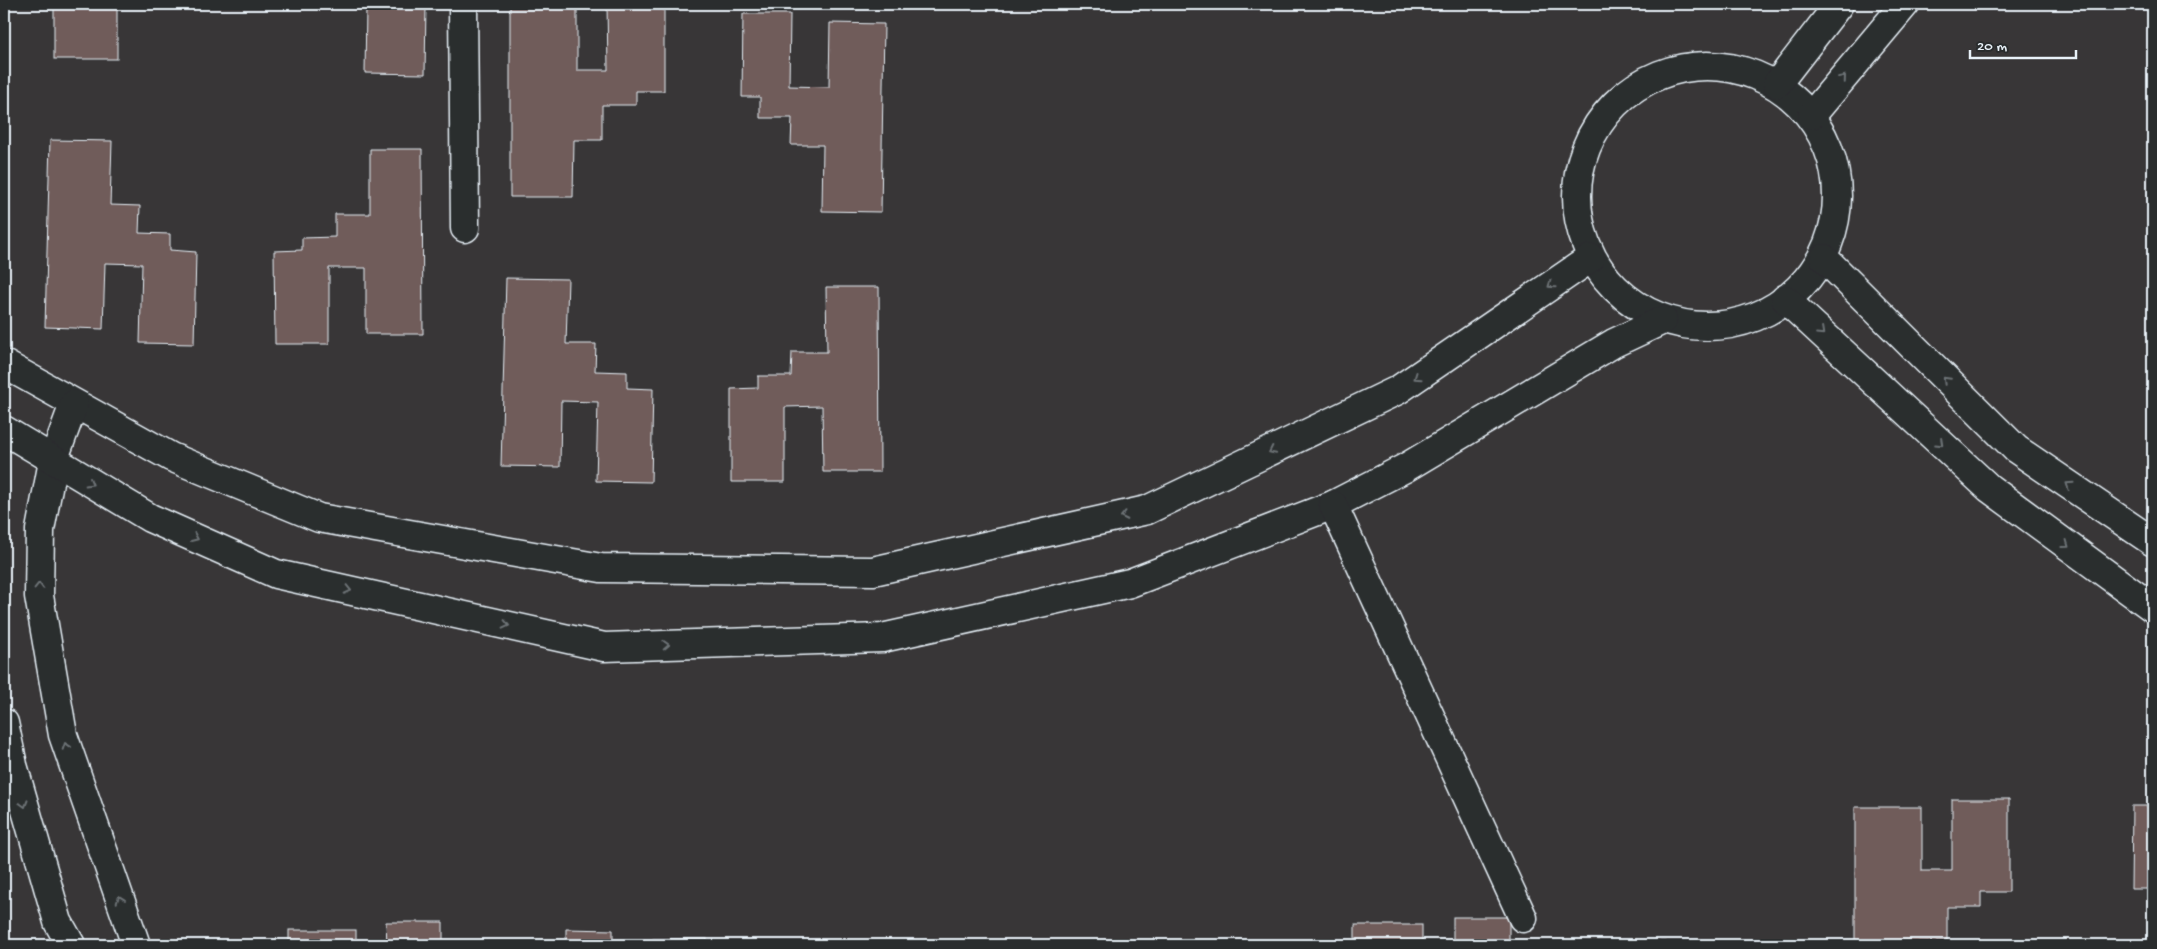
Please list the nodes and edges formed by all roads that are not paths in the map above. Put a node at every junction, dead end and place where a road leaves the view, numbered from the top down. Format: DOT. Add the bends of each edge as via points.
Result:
graph roads {
  1 [pos="463,4"];
  2 [pos="1839,4"];
  3 [pos="1905,4"];
  4 [pos="1777,84"];
  5 [pos="1812,115"];
  6 [pos="465,228"];
  7 [pos="1591,258"];
  8 [pos="1824,258"];
  9 [pos="1785,299"];
  10 [pos="1663,320"];
  11 [pos="6,371"];
  12 [pos="74,404"];
  13 [pos="4,430"];
  14 [pos="53,461"];
  15 [pos="1333,505"];
  16 [pos="2153,542"];
  17 [pos="2153,608"];
  18 [pos="4,723"];
  19 [pos="1523,918"];
  20 [pos="71,945"];
  21 [pos="136,945"];
  1 -- 6 [label="street"];
  2 -- 4 [label="street"];
  5 -- 3 [label="street, one-way"];
  4 -- 5 [label="street"];
  4 -- 7 [label="street" via="1715,64 1669,70 1632,88 1600,120 1580,160 1576,214"];
  5 -- 8 [label="street" via="1834,156 1840,201"];
  7 -- 10 [label="street" via="1623,297"];
  7 -- 12 [label="street, one-way" via="1398,390 1148,510 873,571 601,568 319,518 171,457"];
  8 -- 9 [label="street"];
  16 -- 8 [label="street, one-way" via="2016,449"];
  9 -- 10 [label="street" via="1750,321 1705,328"];
  9 -- 17 [label="street, one-way" via="1989,488"];
  10 -- 15 [label="street" via="1614,343 1406,468"];
  11 -- 12 [label="street"];
  12 -- 14 [label="street"];
  13 -- 14 [label="street"];
  14 -- 15 [label="street, one-way" via="150,518 276,574 604,647 882,638 1130,583"];
  21 -- 14 [label="street, one-way" via="63,735 38,596 40,530"];
  15 -- 19 [label="street"];
  18 -- 20 [label="street, one-way" via="58,922"];
}
